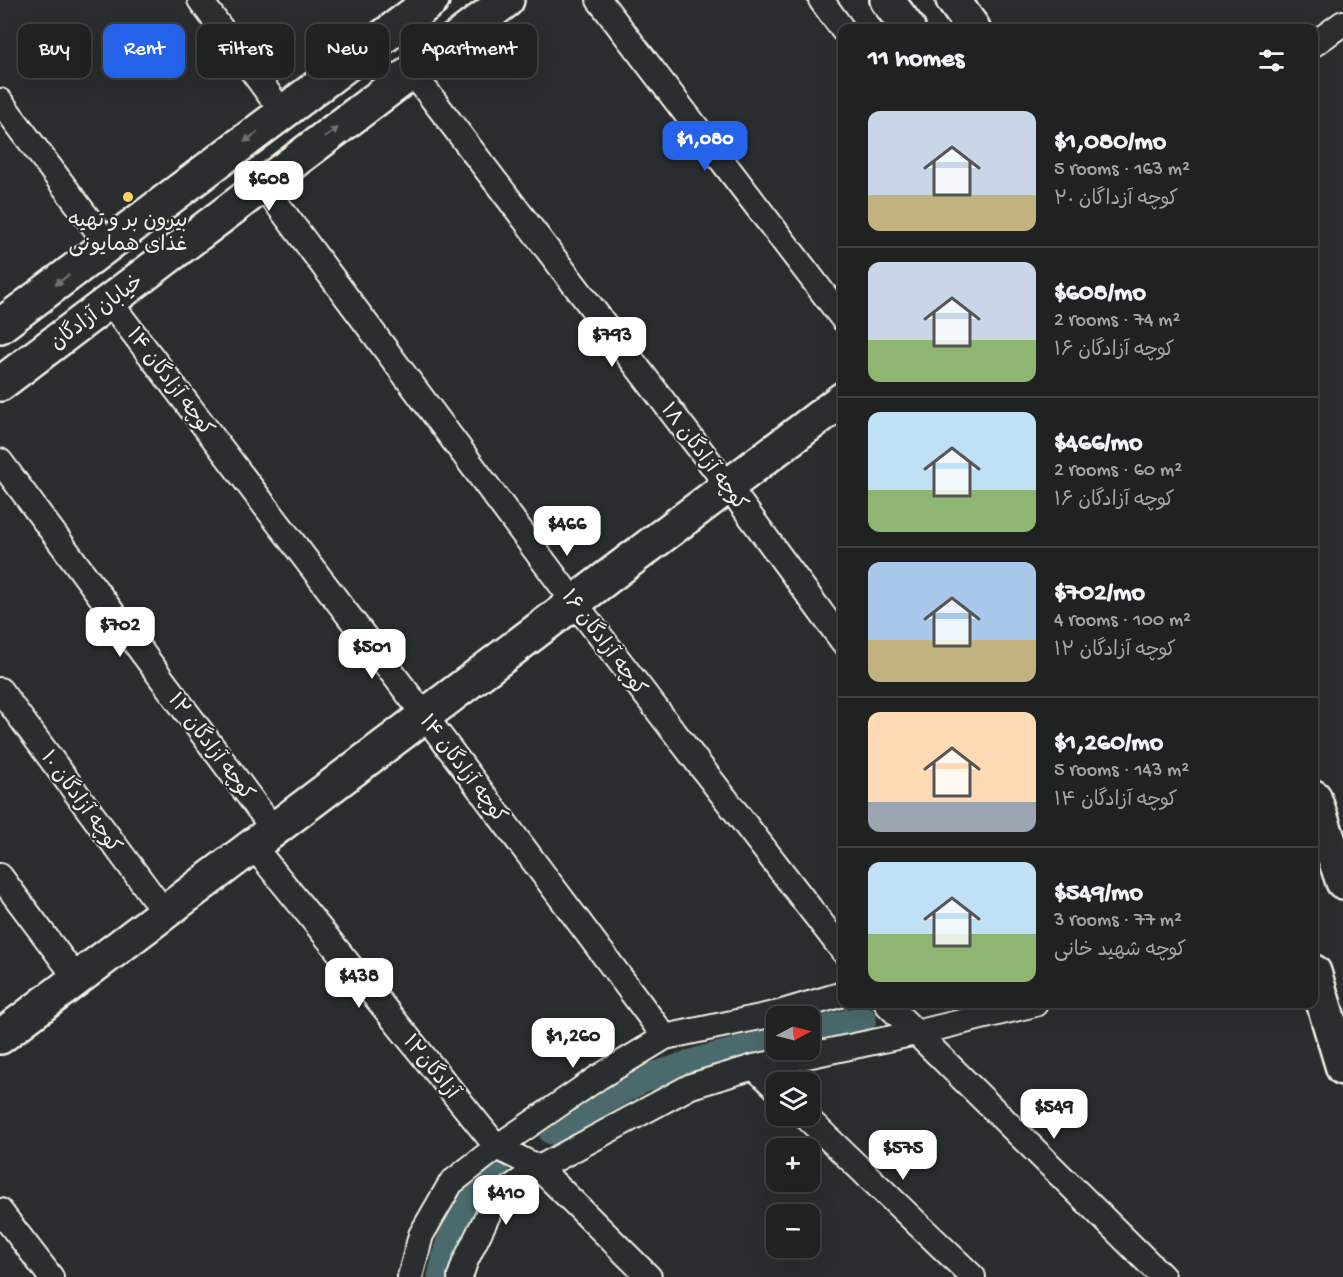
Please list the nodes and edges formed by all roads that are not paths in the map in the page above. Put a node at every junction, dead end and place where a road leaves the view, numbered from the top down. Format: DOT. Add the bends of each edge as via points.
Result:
graph roads {
  1 [pos="200,0"];
  2 [pos="432,0"];
  3 [pos="507,0"];
  4 [pos="600,0"];
  5 [pos="821,0"];
  6 [pos="887,0"];
  7 [pos="953,0"];
  8 [pos="1343,23"];
  9 [pos="475,24"];
  10 [pos="839,24"];
  11 [pos="905,24"];
  12 [pos="970,24"];
  13 [pos="1318,41"];
  14 [pos="404,78"];
  15 [pos="417,78"];
  16 [pos="0,101"];
  17 [pos="282,113"];
  18 [pos="263,185"];
  19 [pos="108,245"];
  20 [pos="109,301"];
  21 [pos="838,312"];
  22 [pos="0,327"];
  23 [pos="0,384"];
  24 [pos="838,403"];
  25 [pos="0,460"];
  26 [pos="728,486"];
  27 [pos="574,603"];
  28 [pos="838,635"];
  29 [pos="0,690"];
  30 [pos="426,716"];
  31 [pos="1318,809"];
  32 [pos="264,838"];
  33 [pos="0,876"];
  34 [pos="1343,882"];
  35 [pos="165,913"];
  36 [pos="838,945"];
  37 [pos="77,979"];
  38 [pos="1318,985"];
  39 [pos="838,995"];
  40 [pos="891,1008"];
  41 [pos="1018,1008"];
  42 [pos="916,1032"];
  43 [pos="0,1037"];
  44 [pos="665,1037"];
  45 [pos="754,1067"];
  46 [pos="1343,1068"];
  47 [pos="766,1078"];
  48 [pos="815,1126"];
  49 [pos="497,1147"];
  50 [pos="539,1168"];
  51 [pos="0,1211"];
  52 [pos="51,1277"];
  53 [pos="410,1277"];
  54 [pos="460,1277"];
  55 [pos="649,1277"];
  56 [pos="973,1277"];
  57 [pos="1163,1277"];
  1 -- 17 [label="street"];
  2 -- 17 [label="main road"];
  3 -- 9 [label="main road, خیابان آزادگان"];
  4 -- 21 [label="street"];
  5 -- 10 [label="street"];
  6 -- 11 [label="main road"];
  7 -- 12 [label="main road"];
  8 -- 13 [label="street"];
  18 -- 14 [label="main road, خیابان آزادگان, one-way"];
  15 -- 26 [label="street, کوچه آزادگان ۱۸"];
  16 -- 19 [label="street"];
  17 -- 19 [label="main road, one-way"];
  18 -- 20 [label="main road, خیابان آزادگان"];
  18 -- 27 [label="street, کوچه آزادگان ۱۶"];
  19 -- 22 [label="main road, one-way"];
  20 -- 23 [label="main road, خیابان آزادگان"];
  20 -- 30 [label="street, کوچه آزادگان ۱۴"];
  24 -- 26 [label="main road"];
  25 -- 32 [label="street, کوچه آزادگان ۱۲"];
  26 -- 27 [label="main road"];
  26 -- 28 [label="street, کوچه آزادگان ۱۸"];
  27 -- 30 [label="main road"];
  27 -- 36 [label="street, کوچه آزادگان ۱۶"];
  29 -- 35 [label="street, کوچه آزادگان ۱۰"];
  30 -- 32 [label="main road"];
  30 -- 44 [label="street, کوچه آزادگان ۱۴"];
  31 -- 34 [label="main road"];
  32 -- 35 [label="main road"];
  32 -- 49 [label="street, ۱۲آزادگان"];
  33 -- 37 [label="street"];
  35 -- 37 [label="main road"];
  37 -- 43 [label="main road"];
  38 -- 46 [label="main road"];
  39 -- 44 [label="street"];
  40 -- 42 [label="street"];
  41 -- 42 [label="street"];
  42 -- 45 [label="street"];
  42 -- 57 [label="street"];
  44 -- 49 [label="street"];
  45 -- 47 [label="street"];
  45 -- 50 [label="street" via="691,1086"];
  48 -- 56 [label="street"];
  49 -- 50 [label="street"];
  49 -- 53 [label="street" via="451,1183 421,1235"];
  50 -- 54 [label="street" via="496,1198"];
  50 -- 55 [label="street"];
  51 -- 52 [label="street"];
}
